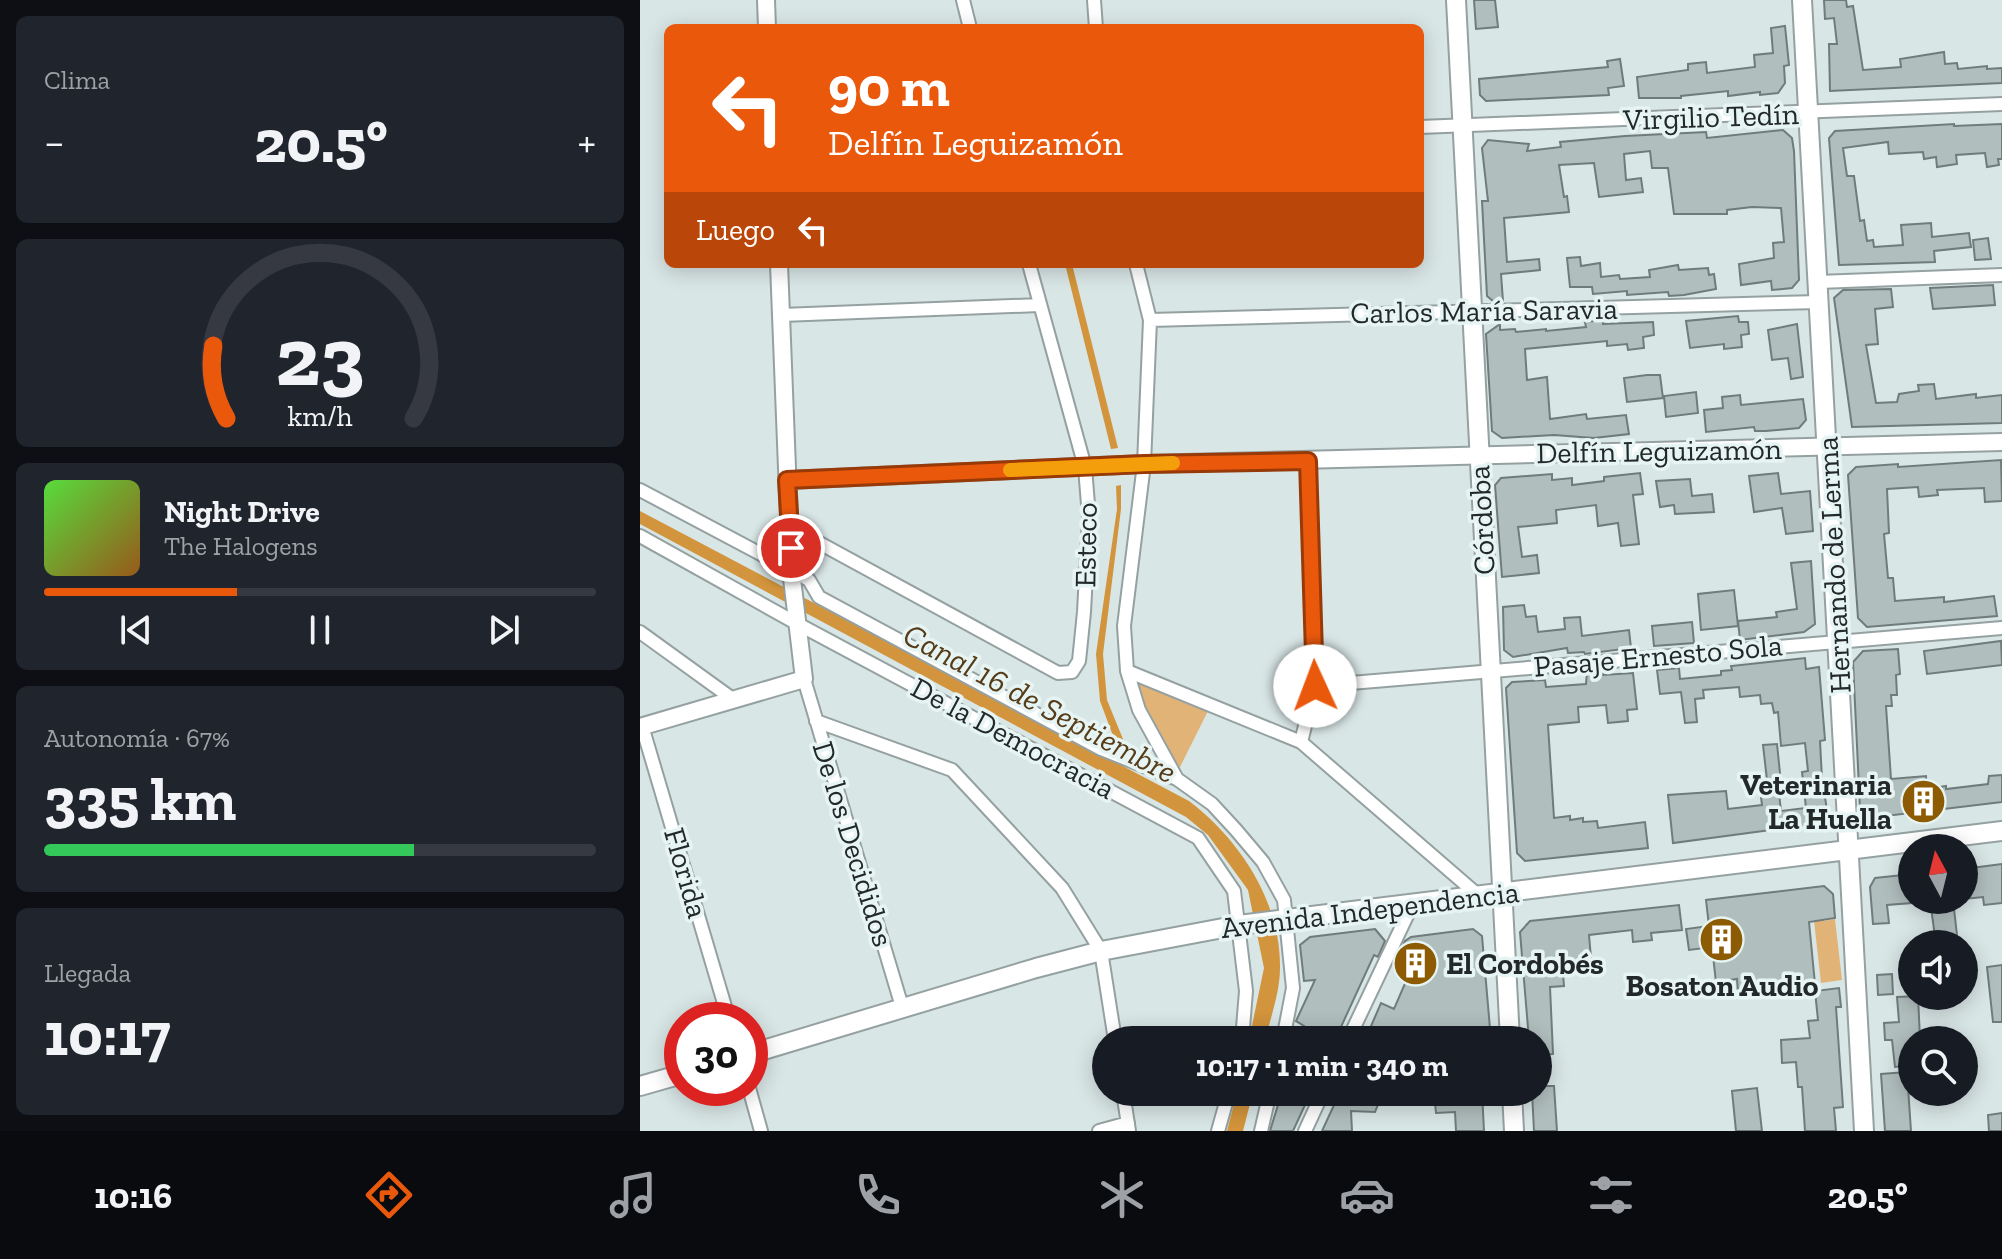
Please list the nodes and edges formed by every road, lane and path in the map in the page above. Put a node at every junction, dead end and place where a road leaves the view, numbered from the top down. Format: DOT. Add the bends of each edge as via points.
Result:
graph roads {
  1 [pos="766,0"];
  2 [pos="963,0"];
  3 [pos="1094,0"];
  4 [pos="1456,0"];
  5 [pos="1802,0"];
  6 [pos="767,24"];
  7 [pos="969,24"];
  8 [pos="1096,24"];
  9 [pos="2002,104"];
  10 [pos="1808,113"];
  11 [pos="1461,125"];
  12 [pos="1424,127"];
  13 [pos="779,268"];
  14 [pos="1030,268"];
  15 [pos="1137,268"];
  16 [pos="2002,275"];
  17 [pos="1818,282"];
  18 [pos="1819,302"];
  19 [pos="1039,305"];
  20 [pos="1472,311"];
  21 [pos="782,315"];
  22 [pos="1150,320"];
  23 [pos="2002,442"];
  24 [pos="1828,447"];
  25 [pos="1479,455"];
  26 [pos="1308,461"];
  27 [pos="1144,464"];
  28 [pos="1085,467"];
  29 [pos="787,480"];
  30 [pos="640,490"];
  31 [pos="790,527"];
  32 [pos="640,536"];
  33 [pos="791,570"];
  34 [pos="796,623"];
  35 [pos="2002,628"];
  36 [pos="640,632"];
  37 [pos="1837,641"];
  38 [pos="1491,669"];
  39 [pos="1127,671"];
  40 [pos="804,679"];
  41 [pos="1315,686"];
  42 [pos="734,700"];
  43 [pos="816,721"];
  44 [pos="641,726"];
  45 [pos="1301,742"];
  46 [pos="1177,779"];
  47 [pos="2002,831"];
  48 [pos="1849,849"];
  49 [pos="1502,893"];
  50 [pos="1479,896"];
  51 [pos="1413,903"];
  52 [pos="1286,918"];
  53 [pos="1239,925"];
  54 [pos="1101,951"];
  55 [pos="724,1002"];
  56 [pos="903,1010"];
  57 [pos="1113,1026"];
  58 [pos="1243,1026"];
  59 [pos="1286,1026"];
  60 [pos="1355,1026"];
  61 [pos="1509,1026"];
  62 [pos="768,1049"];
  63 [pos="664,1079"];
  64 [pos="640,1086"];
  65 [pos="754,1106"];
  66 [pos="1125,1106"];
  67 [pos="1225,1106"];
  68 [pos="1267,1106"];
  69 [pos="1317,1106"];
  70 [pos="1513,1106"];
  71 [pos="1128,1127"];
  72 [pos="761,1131"];
  73 [pos="1099,1131"];
  74 [pos="1218,1131"];
  75 [pos="1261,1131"];
  76 [pos="1305,1131"];
  77 [pos="1514,1131"];
  78 [pos="1864,1131"];
  1 -- 6 [label="street"];
  2 -- 7 [label="street"];
  3 -- 8 [label="street"];
  4 -- 11 [label="main road, Córdoba"];
  5 -- 10 [label="main road, Hernando de Lerma"];
  9 -- 10 [label="street, Virgilio Tedín"];
  10 -- 11 [label="street, Virgilio Tedín"];
  10 -- 17 [label="main road, Hernando de Lerma"];
  11 -- 12 [label="street, Virgilio Tedín"];
  11 -- 20 [label="main road, Córdoba"];
  13 -- 21 [label="street"];
  14 -- 19 [label="street, Esteco"];
  15 -- 22 [label="street"];
  16 -- 17 [label="street"];
  17 -- 18 [label="main road, Hernando de Lerma"];
  18 -- 20 [label="street, Carlos María Saravia"];
  18 -- 24 [label="main road, Hernando de Lerma"];
  19 -- 21 [label="street"];
  19 -- 28 [label="street, Esteco"];
  20 -- 22 [label="street, Carlos María Saravia"];
  20 -- 25 [label="main road, Córdoba"];
  21 -- 29 [label="street"];
  22 -- 27 [label="street"];
  23 -- 24 [label="street, Delfín Leguizamón"];
  24 -- 25 [label="street, Delfín Leguizamón"];
  24 -- 37 [label="main road, Hernando de Lerma"];
  25 -- 26 [label="street, Delfín Leguizamón"];
  25 -- 38 [label="main road, Córdoba"];
  26 -- 27 [label="street, Delfín Leguizamón"];
  26 -- 41 [label="street"];
  27 -- 28 [label="street, Delfín Leguizamón"];
  27 -- 39 [label="street" via="1124,626"];
  28 -- 29 [label="street, Delfín Leguizamón"];
  28 -- 31 [label="street, Esteco" via="1089,517 1079,661 1072,672 1058,673"];
  29 -- 31 [label="street"];
  30 -- 33 [label="street, De la Democracia"];
  31 -- 33 [label="street"];
  32 -- 34 [label="street, De la Democracia"];
  33 -- 34 [label="street"];
  33 -- 46 [label="street, De la Democracia" via="809,580 819,597 984,687 1101,749"];
  34 -- 40 [label="street"];
  34 -- 53 [label="street, De la Democracia" via="1198,838 1234,891"];
  35 -- 37 [label="street, Pasaje Ernesto Sola"];
  36 -- 42 [label="street"];
  37 -- 38 [label="street, Pasaje Ernesto Sola"];
  37 -- 48 [label="main road, Hernando de Lerma"];
  38 -- 41 [label="street, Pasaje Ernesto Sola"];
  38 -- 49 [label="main road, Córdoba"];
  39 -- 45 [label="street"];
  39 -- 46 [label="street" via="1139,710"];
  40 -- 42 [label="street"];
  40 -- 43 [label="street, De los Decididos"];
  41 -- 45 [label="street"];
  42 -- 44 [label="street"];
  43 -- 54 [label="street" via="952,770 1062,888"];
  43 -- 56 [label="street, De los Decididos"];
  44 -- 55 [label="street, Florida"];
  45 -- 50 [label="street"];
  46 -- 52 [label="street" via="1212,804 1263,862 1284,900"];
  47 -- 48 [label="main road, Avenida Independencia"];
  48 -- 49 [label="main road, Avenida Independencia"];
  48 -- 78 [label="main road, Hernando de Lerma"];
  49 -- 50 [label="main road, Avenida Independencia"];
  49 -- 61 [label="main road, Córdoba"];
  50 -- 51 [label="main road, Avenida Independencia"];
  51 -- 52 [label="main road, Avenida Independencia"];
  51 -- 60 [label="street"];
  52 -- 53 [label="main road, Avenida Independencia"];
  52 -- 59 [label="street" via="1293,988"];
  53 -- 54 [label="main road, Avenida Independencia"];
  53 -- 58 [label="street, De la Democracia" via="1246,991"];
  54 -- 56 [label="main road, Avenida Independencia"];
  54 -- 57 [label="street"];
  56 -- 62 [label="main road, Avenida Independencia"];
  63 -- 64 [label="main road"];
  65 -- 72 [label="street"];
  66 -- 71 [label="street"];
  67 -- 74 [label="street"];
  68 -- 75 [label="street"];
  69 -- 76 [label="street"];
  70 -- 77 [label="main road"];
  71 -- 73 [label="street"];
}
